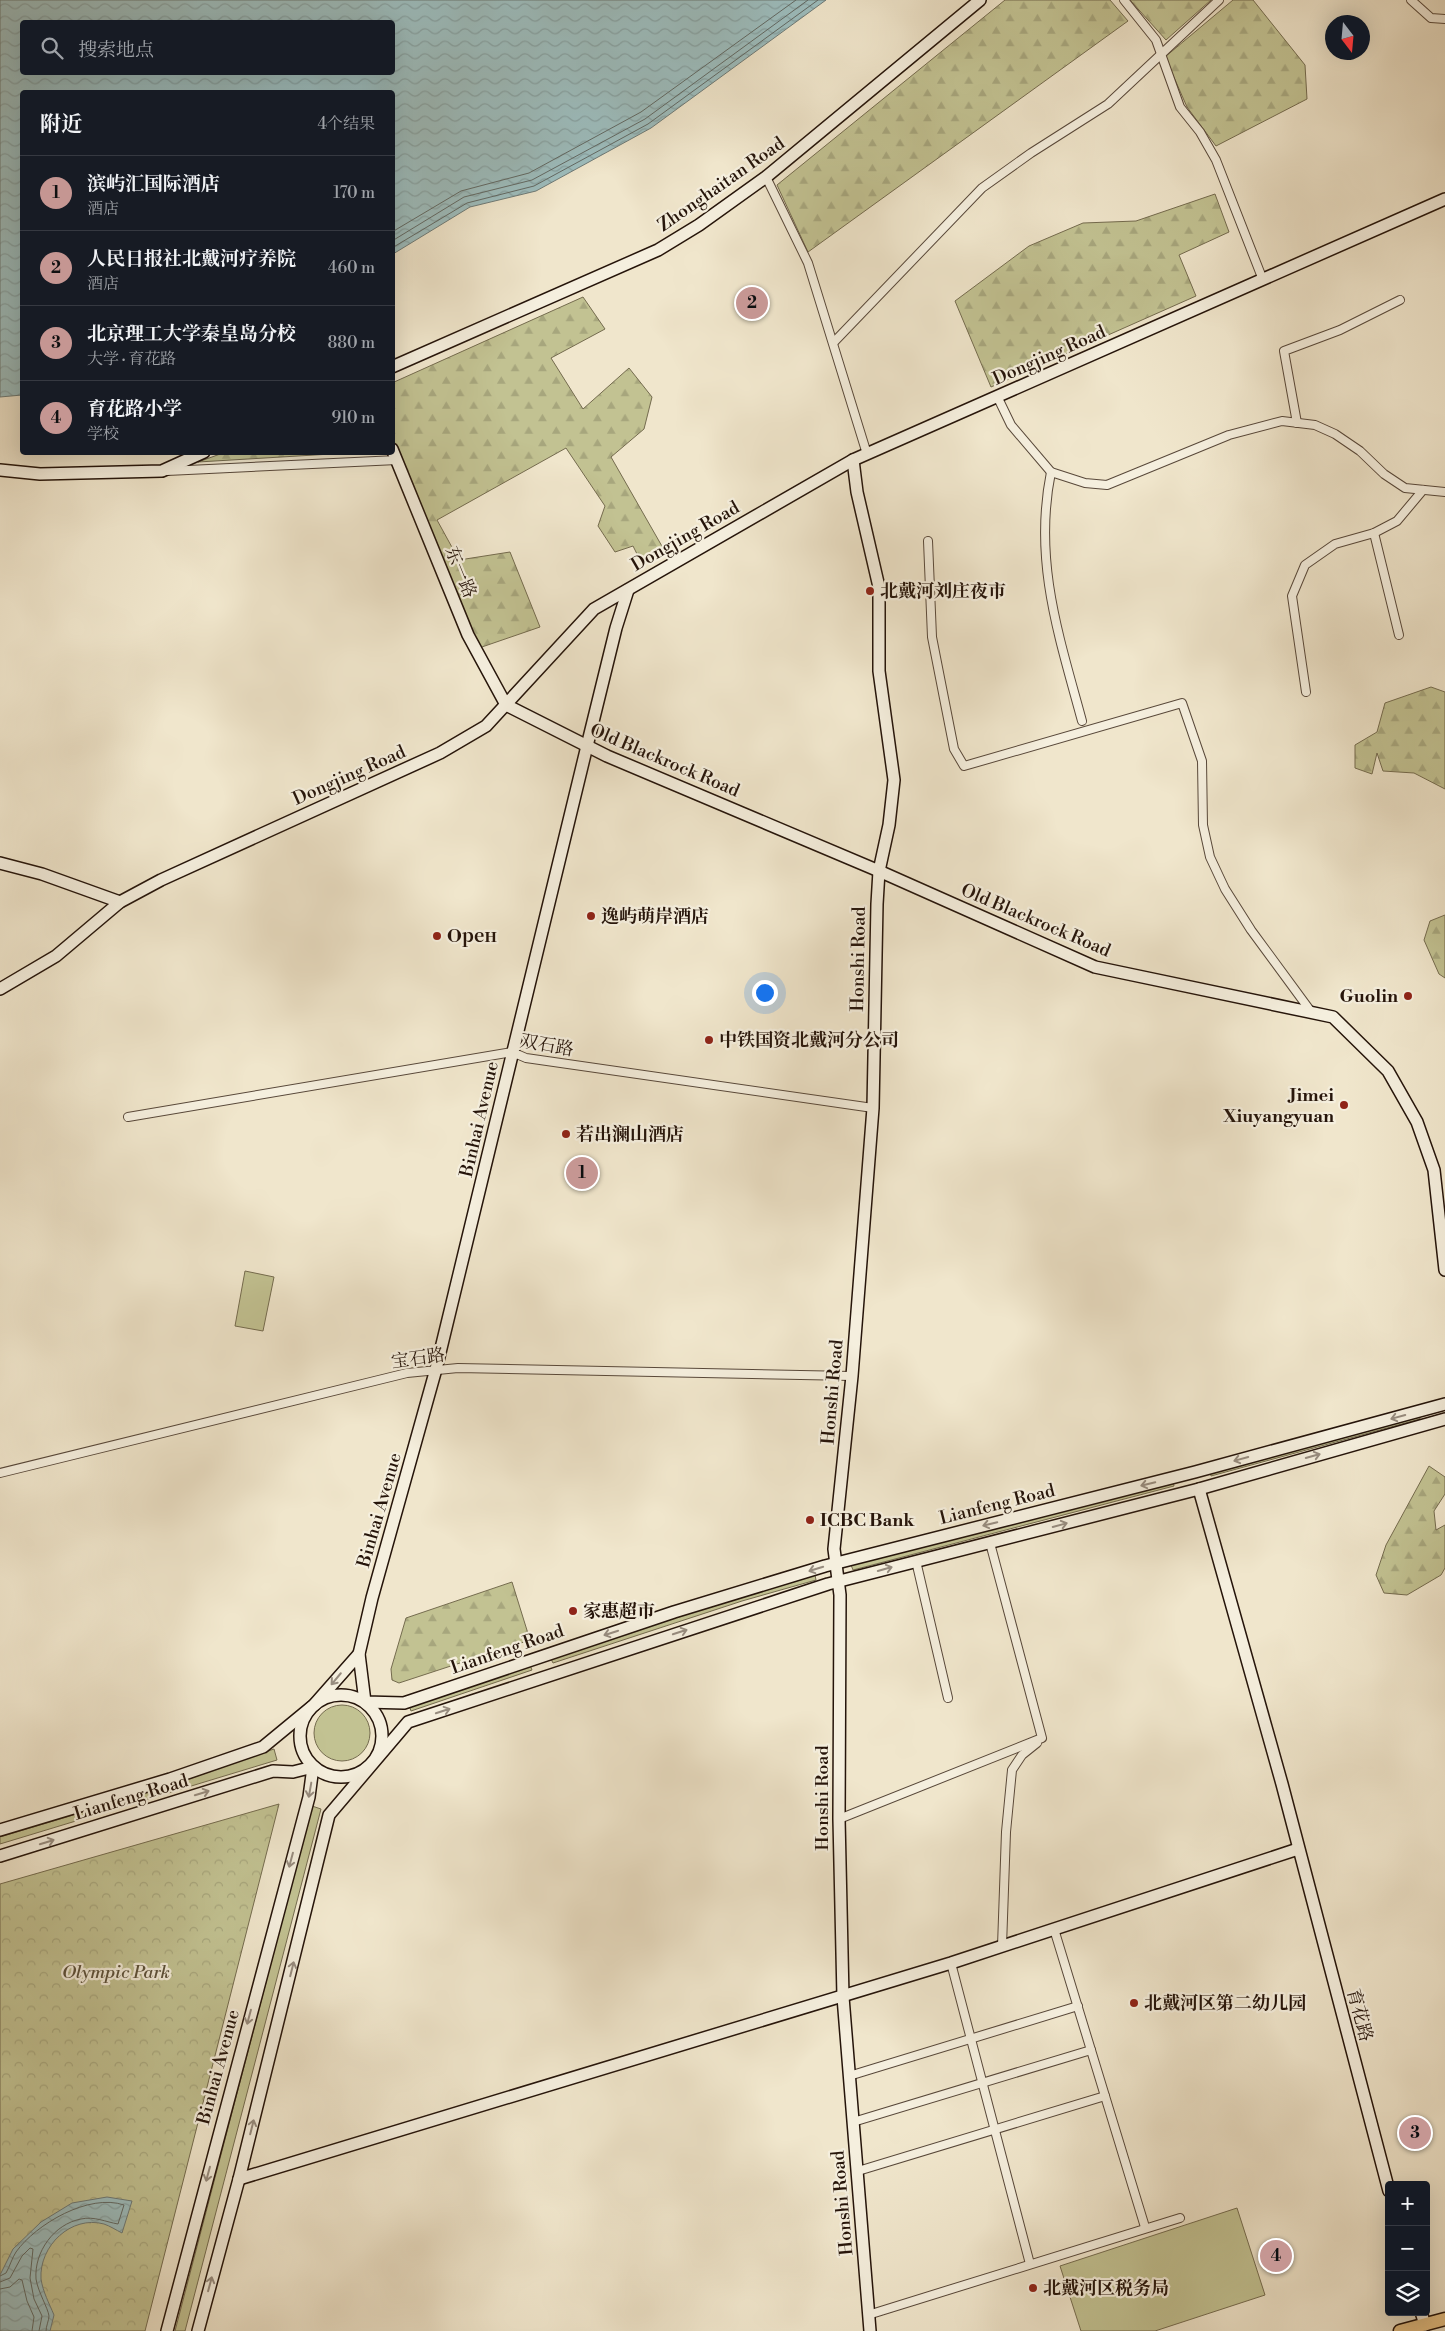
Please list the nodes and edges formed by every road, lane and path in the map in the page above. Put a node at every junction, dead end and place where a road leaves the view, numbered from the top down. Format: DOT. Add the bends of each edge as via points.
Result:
graph roads {
  1 [pos="980,0"];
  2 [pos="1124,0"];
  3 [pos="1219,0"];
  4 [pos="1411,0"];
  5 [pos="1445,19"];
  6 [pos="1162,54"];
  7 [pos="766,177"];
  8 [pos="1445,199"];
  9 [pos="1263,280"];
  10 [pos="1400,300"];
  11 [pos="834,342"];
  12 [pos="395,366"];
  13 [pos="997,396"];
  14 [pos="1297,423"];
  15 [pos="395,454"];
  16 [pos="866,454"];
  17 [pos="198,455"];
  18 [pos="382,455"];
  19 [pos="853,460"];
  20 [pos="0,470"];
  21 [pos="162,472"];
  22 [pos="1051,472"];
  23 [pos="1423,490"];
  24 [pos="1445,492"];
  25 [pos="1374,533"];
  26 [pos="928,541"];
  27 [pos="628,590"];
  28 [pos="1399,635"];
  29 [pos="1306,692"];
  30 [pos="506,705"];
  31 [pos="1082,721"];
  32 [pos="587,746"];
  33 [pos="0,863"];
  34 [pos="880,871"];
  35 [pos="120,902"];
  36 [pos="0,990"];
  37 [pos="1312,1013"];
  38 [pos="512,1052"];
  39 [pos="873,1108"];
  40 [pos="128,1117"];
  41 [pos="1445,1270"];
  42 [pos="436,1370"];
  43 [pos="852,1376"];
  44 [pos="1445,1404"];
  45 [pos="1445,1420"];
  46 [pos="0,1472"];
  47 [pos="1195,1472"];
  48 [pos="1199,1489"];
  49 [pos="990,1543"];
  50 [pos="916,1561"];
  51 [pos="836,1563"];
  52 [pos="838,1582"];
  53 [pos="359,1654"];
  54 [pos="948,1698"];
  55 [pos="365,1702"];
  56 [pos="314,1705"];
  57 [pos="1042,1738"];
  58 [pos="374,1761"];
  59 [pos="313,1767"];
  60 [pos="839,1819"];
  61 [pos="0,1830"];
  62 [pos="1298,1849"];
  63 [pos="0,1856"];
  64 [pos="1054,1929"];
  65 [pos="1002,1946"];
  66 [pos="952,1963"];
  67 [pos="843,1997"];
  68 [pos="1078,2006"];
  69 [pos="971,2040"];
  70 [pos="1091,2050"];
  71 [pos="849,2076"];
  72 [pos="983,2083"];
  73 [pos="1105,2096"];
  74 [pos="853,2122"];
  75 [pos="995,2129"];
  76 [pos="858,2171"];
  77 [pos="239,2179"];
  78 [pos="1386,2181"];
  79 [pos="1180,2218"];
  80 [pos="1145,2228"];
  81 [pos="1030,2264"];
  82 [pos="868,2315"];
  83 [pos="1422,2316"];
  84 [pos="1445,2319"];
  85 [pos="1426,2328"];
  86 [pos="167,2331"];
  87 [pos="198,2331"];
  88 [pos="870,2331"];
  89 [pos="1400,2331"];
  1 -- 7 [label="main road, Zhonghaitan Road"];
  2 -- 6 [label="street" via="1156,40"];
  3 -- 6 [label="street"];
  4 -- 5 [label="street" via="1431,18"];
  6 -- 9 [label="street" via="1180,107 1216,160"];
  6 -- 11 [label="street" via="1108,104 982,188"];
  7 -- 11 [label="street" via="808,264"];
  7 -- 12 [label="main road, Zhonghaitan Road" via="658,250"];
  8 -- 9 [label="main road, Dongjing Road"];
  9 -- 13 [label="main road, Dongjing Road"];
  10 -- 14 [label="street" via="1340,330 1284,351"];
  11 -- 16 [label="street"];
  13 -- 16 [label="main road, Dongjing Road"];
  13 -- 22 [label="street" via="1011,425"];
  14 -- 22 [label="street" via="1282,421 1229,435 1107,485 1085,483"];
  14 -- 23 [label="street" via="1315,425 1335,434 1405,488"];
  15 -- 30 [label="main road, 东一路" via="468,635"];
  16 -- 19 [label="main road, Dongjing Road"];
  17 -- 21 [label="main road"];
  18 -- 21 [label="street"];
  19 -- 27 [label="main road, Dongjing Road"];
  19 -- 34 [label="main road, Honshi Road" via="879,587 880,671 894,780"];
  20 -- 21 [label="main road" via="40,474"];
  22 -- 31 [label="street" via="1044,536 1050,600"];
  23 -- 24 [label="street"];
  23 -- 25 [label="street" via="1397,521"];
  25 -- 28 [label="street"];
  25 -- 29 [label="street" via="1335,544 1305,566 1292,596"];
  26 -- 37 [label="street" via="932,637 954,749 964,766 1182,704 1202,761 1203,825 1210,858 1251,930"];
  27 -- 30 [label="main road, Dongjing Road" via="594,609"];
  27 -- 32 [label="main road, Binhai Avenue"];
  30 -- 32 [label="main road, Old Blackrock Road"];
  30 -- 35 [label="main road, Dongjing Road" via="486,726 440,753 161,880"];
  32 -- 34 [label="main road, Old Blackrock Road"];
  32 -- 38 [label="main road, Binhai Avenue"];
  33 -- 35 [label="main road" via="42,874"];
  34 -- 37 [label="main road, Old Blackrock Road" via="1095,967"];
  34 -- 39 [label="main road, Honshi Road" via="876,904"];
  35 -- 36 [label="main road, Dongjing Road" via="56,956"];
  37 -- 41 [label="main road, Old Blackrock Road" via="1333,1017 1388,1071 1417,1122 1434,1170"];
  38 -- 39 [label="street, 双石路" via="526,1058"];
  38 -- 40 [label="street, 双石路"];
  38 -- 42 [label="main road, Binhai Avenue"];
  39 -- 43 [label="main road, Honshi Road"];
  42 -- 43 [label="street, 宝石路"];
  42 -- 46 [label="street, 宝石路" via="407,1373"];
  42 -- 53 [label="main road, Binhai Avenue"];
  43 -- 51 [label="main road, Honshi Road" via="834,1549"];
  44 -- 47 [label="main road, Lianfeng Road, one-way"];
  48 -- 45 [label="main road, Lianfeng Road, one-way"];
  47 -- 48 [label="street"];
  47 -- 51 [label="main road, Lianfeng Road, one-way"];
  49 -- 48 [label="main road, Lianfeng Road, one-way"];
  48 -- 62 [label="main road, 育花路"];
  49 -- 50 [label="main road, Lianfeng Road"];
  49 -- 57 [label="street"];
  52 -- 50 [label="main road, Lianfeng Road, one-way"];
  50 -- 54 [label="street"];
  51 -- 52 [label="main road, Honshi Road"];
  51 -- 55 [label="main road, Lianfeng Road, one-way" via="656,1618 404,1703"];
  58 -- 52 [label="main road, Lianfeng Road, one-way" via="408,1722"];
  52 -- 60 [label="main road, Honshi Road"];
  53 -- 55 [label="main road"];
  53 -- 56 [label="main road, one-way"];
  55 -- 56 [label="main road" via="339,1695"];
  55 -- 58 [label="main road" via="380,1723 382,1736"];
  56 -- 59 [label="main road" via="300,1729 300,1743"];
  56 -- 61 [label="main road, Lianfeng Road" via="263,1747 170,1779"];
  57 -- 60 [label="street"];
  57 -- 65 [label="street" via="1022,1755 1012,1770"];
  58 -- 59 [label="main road" via="352,1776 325,1774"];
  77 -- 58 [label="main road, one-way" via="329,1815"];
  63 -- 59 [label="main road, Lianfeng Road, one-way" via="273,1771 293,1772"];
  59 -- 86 [label="main road, Binhai Avenue, one-way" via="309,1797"];
  60 -- 67 [label="main road, Honshi Road"];
  62 -- 64 [label="main road"];
  62 -- 78 [label="main road, 育花路"];
  64 -- 65 [label="main road"];
  64 -- 68 [label="street"];
  65 -- 66 [label="main road"];
  66 -- 67 [label="main road"];
  66 -- 69 [label="street"];
  67 -- 71 [label="main road, Honshi Road"];
  67 -- 77 [label="main road"];
  68 -- 69 [label="street"];
  68 -- 70 [label="street"];
  69 -- 71 [label="street"];
  69 -- 72 [label="street"];
  70 -- 72 [label="street"];
  70 -- 73 [label="street"];
  71 -- 74 [label="main road, Honshi Road"];
  72 -- 74 [label="street"];
  72 -- 75 [label="street"];
  73 -- 75 [label="street"];
  73 -- 80 [label="street"];
  74 -- 76 [label="main road, Honshi Road"];
  75 -- 76 [label="street"];
  75 -- 81 [label="street"];
  76 -- 82 [label="main road, Honshi Road"];
  87 -- 77 [label="main road, one-way"];
  79 -- 80 [label="street"];
  80 -- 81 [label="street"];
  81 -- 82 [label="street"];
  82 -- 88 [label="main road, Honshi Road"];
  83 -- 85 [label="main road"];
  84 -- 85 [label="main road"];
  85 -- 89 [label="main road"];
}
